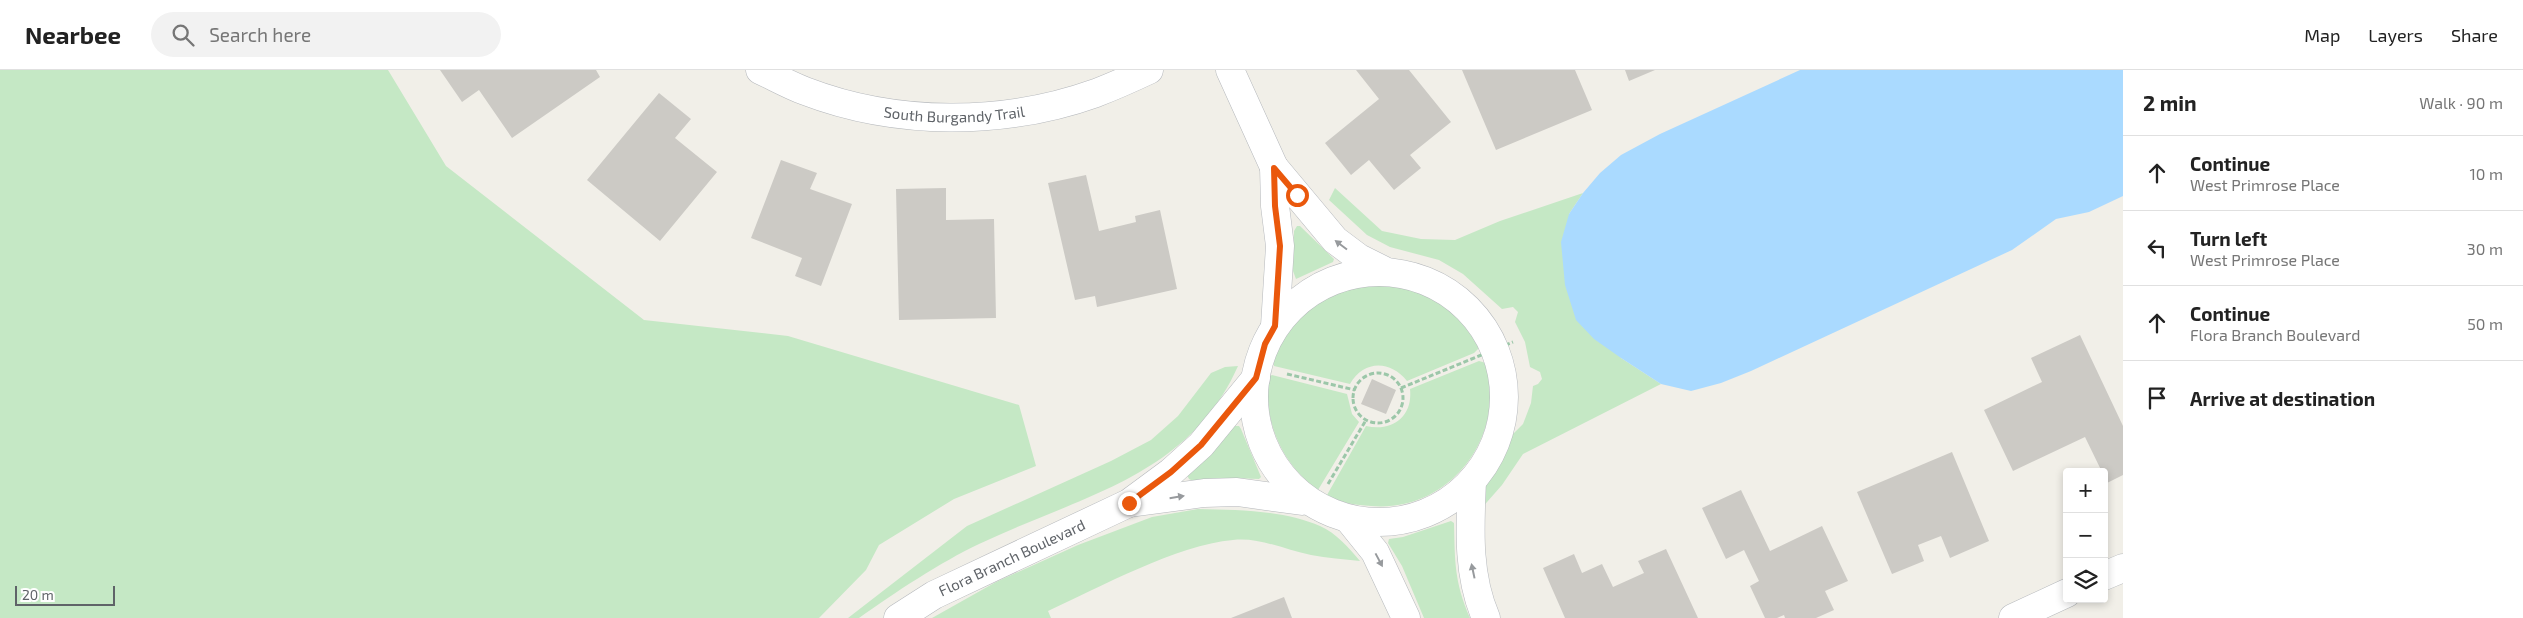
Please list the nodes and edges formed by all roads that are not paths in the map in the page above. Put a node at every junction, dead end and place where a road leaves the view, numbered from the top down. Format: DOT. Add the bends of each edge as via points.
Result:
graph roads {
  1 [pos="760,70"];
  2 [pos="1149,70"];
  3 [pos="1230,70"];
  4 [pos="1274,168"];
  5 [pos="1382,270"];
  6 [pos="1275,326"];
  7 [pos="1268,375"];
  8 [pos="1472,481"];
  9 [pos="1129,503"];
  10 [pos="1308,504"];
  11 [pos="1350,521"];
  12 [pos="2123,568"];
  13 [pos="2108,574"];
  14 [pos="2063,595"];
  15 [pos="898,618"];
  16 [pos="1406,618"];
  17 [pos="1486,618"];
  18 [pos="2013,618"];
  1 -- 2 [label="street, South Burgandy Trail" via="805,91 864,108 928,117 989,116 1043,108 1096,93"];
  3 -- 4 [label="street"];
  5 -- 4 [label="street, one-way" via="1335,240"];
  4 -- 6 [label="street" via="1280,246"];
  5 -- 6 [label="street, Flora Branch Boulevard" via="1351,274 1321,285 1296,302"];
  5 -- 8 [label="street, Flora Branch Boulevard" via="1406,273 1451,293 1504,346 1501,423 1488,458"];
  6 -- 7 [label="street, Flora Branch Boulevard" via="1265,344"];
  7 -- 9 [label="street, Flora Branch Boulevard" via="1201,445"];
  7 -- 10 [label="street, Flora Branch Boulevard" via="1255,405 1260,432 1282,480"];
  8 -- 11 [label="street, Flora Branch Boulevard" via="1429,511 1378,523"];
  17 -- 8 [label="street, one-way" via="1470,560"];
  9 -- 10 [label="street, Flora Branch Boulevard, one-way" via="1204,492 1237,492"];
  9 -- 15 [label="street, Flora Branch Boulevard" via="934,595"];
  10 -- 11 [label="street, Flora Branch Boulevard"];
  11 -- 16 [label="street, one-way" via="1375,552"];
  12 -- 13 [label="street"];
  14 -- 18 [label="street"];
}
